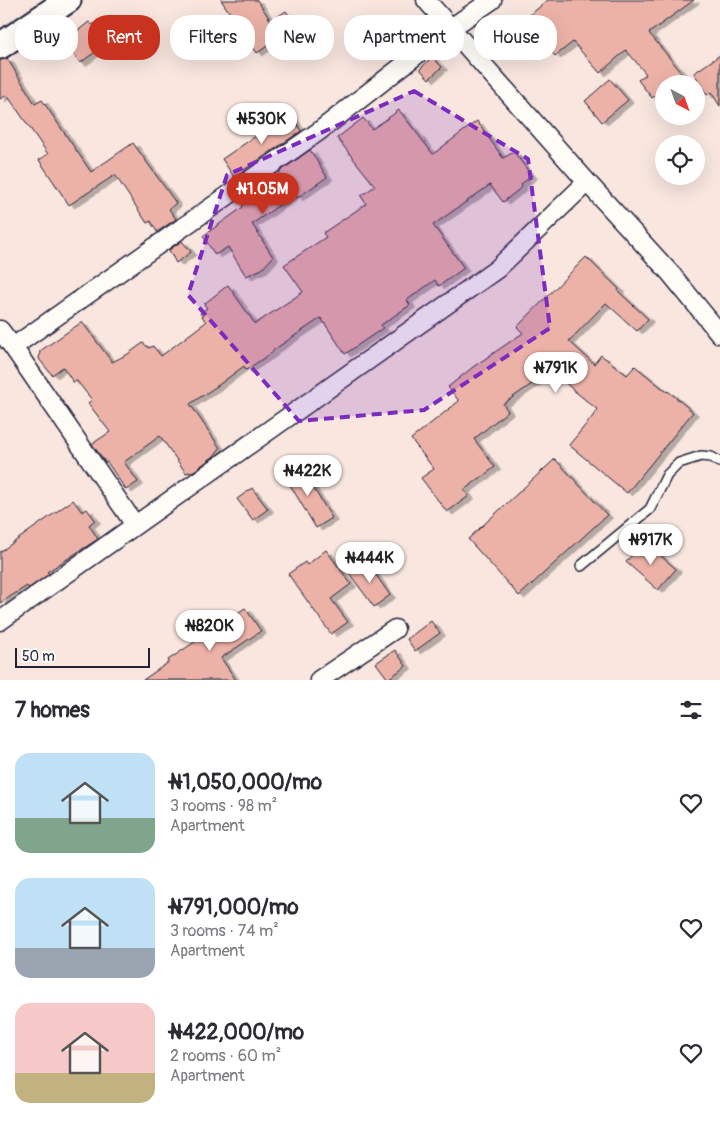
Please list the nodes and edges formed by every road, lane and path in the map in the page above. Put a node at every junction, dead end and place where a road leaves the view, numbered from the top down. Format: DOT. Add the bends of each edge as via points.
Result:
graph roads {
  1 [pos="39,0"];
  2 [pos="68,0"];
  3 [pos="426,0"];
  4 [pos="492,0"];
  5 [pos="439,15"];
  6 [pos="464,19"];
  7 [pos="0,26"];
  8 [pos="464,43"];
  9 [pos="0,46"];
  10 [pos="410,60"];
  11 [pos="587,182"];
  12 [pos="0,330"];
  13 [pos="720,334"];
  14 [pos="13,347"];
  15 [pos="720,462"];
  16 [pos="135,525"];
  17 [pos="581,566"];
  18 [pos="0,622"];
  19 [pos="395,629"];
  20 [pos="319,680"];
  1 -- 7 [label="main road"];
  2 -- 9 [label="main road"];
  3 -- 5 [label="street"];
  4 -- 6 [label="street"];
  8 -- 11 [label="street"];
  10 -- 14 [label="street" via="318,132"];
  11 -- 13 [label="street" via="671,274"];
  11 -- 16 [label="street" via="497,269"];
  12 -- 14 [label="street"];
  14 -- 16 [label="street"];
  15 -- 17 [label="lane" via="701,456 680,463 667,475 650,509"];
  16 -- 18 [label="street"];
  19 -- 20 [label="street"];
}
